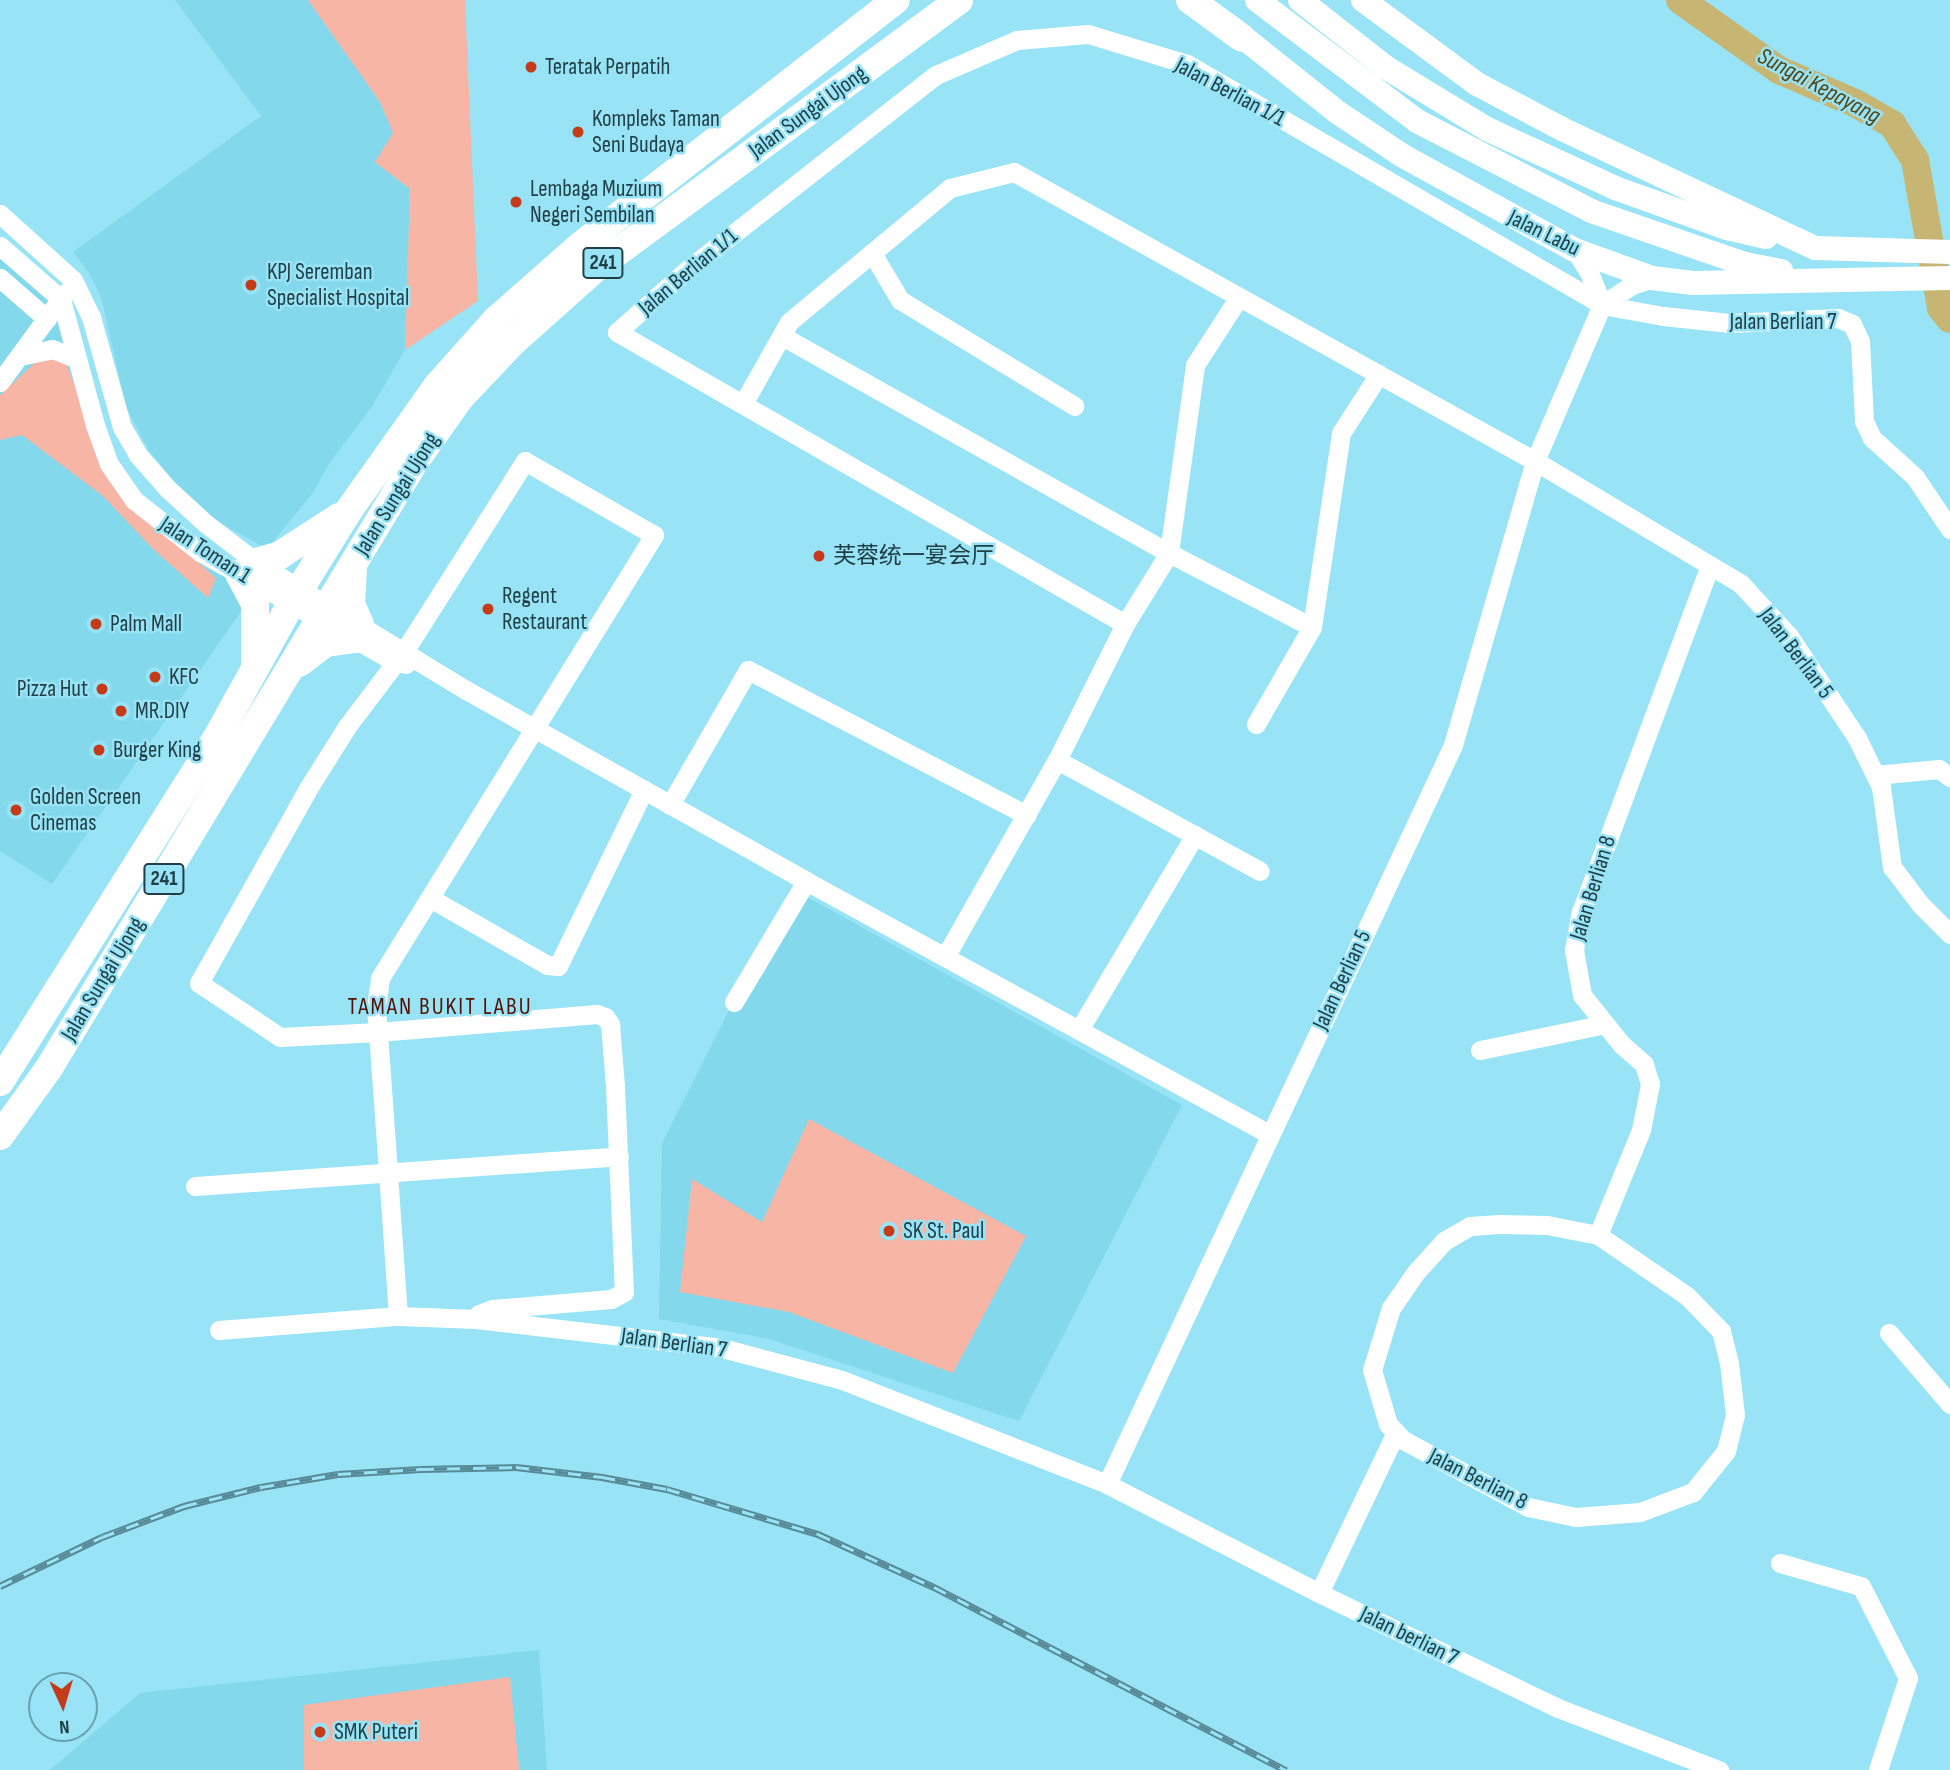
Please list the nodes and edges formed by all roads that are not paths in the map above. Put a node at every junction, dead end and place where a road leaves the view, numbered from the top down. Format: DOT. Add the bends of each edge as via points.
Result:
graph roads {
  1 [pos="896,0"];
  2 [pos="959,0"];
  3 [pos="1190,0"];
  4 [pos="1202,0"];
  5 [pos="1258,0"];
  6 [pos="1300,0"];
  7 [pos="1363,0"];
  8 [pos="1242,38"];
  9 [pos="0,214"];
  10 [pos="0,246"];
  11 [pos="1815,248"];
  12 [pos="1575,250"];
  13 [pos="1950,252"];
  14 [pos="872,253"];
  15 [pos="0,278"];
  16 [pos="1652,278"];
  17 [pos="1950,278"];
  18 [pos="72,280"];
  19 [pos="1823,280"];
  20 [pos="1239,297"];
  21 [pos="61,299"];
  22 [pos="1602,305"];
  23 [pos="47,319"];
  24 [pos="782,336"];
  25 [pos="20,356"];
  26 [pos="76,359"];
  27 [pos="1379,374"];
  28 [pos="0,382"];
  29 [pos="744,402"];
  30 [pos="1074,406"];
  31 [pos="1535,461"];
  32 [pos="349,510"];
  33 [pos="1950,529"];
  34 [pos="1170,553"];
  35 [pos="354,562"];
  36 [pos="1710,565"];
  37 [pos="248,568"];
  38 [pos="296,595"];
  39 [pos="324,612"];
  40 [pos="1125,624"];
  41 [pos="1312,627"];
  42 [pos="358,631"];
  43 [pos="400,656"];
  44 [pos="255,668"];
  45 [pos="289,671"];
  46 [pos="1256,724"];
  47 [pos="536,730"];
  48 [pos="1057,760"];
  49 [pos="1875,775"];
  50 [pos="1950,777"];
  51 [pos="644,790"];
  52 [pos="670,805"];
  53 [pos="1027,815"];
  54 [pos="1195,835"];
  55 [pos="1260,871"];
  56 [pos="806,881"];
  57 [pos="430,898"];
  58 [pos="1950,934"];
  59 [pos="945,957"];
  60 [pos="734,1002"];
  61 [pos="1605,1024"];
  62 [pos="1079,1030"];
  63 [pos="378,1032"];
  64 [pos="1479,1050"];
  65 [pos="0,1082"];
  66 [pos="1269,1133"];
  67 [pos="0,1136"];
  68 [pos="619,1156"];
  69 [pos="388,1172"];
  70 [pos="195,1186"];
  71 [pos="1598,1235"];
  72 [pos="398,1316"];
  73 [pos="476,1319"];
  74 [pos="219,1330"];
  75 [pos="1889,1333"];
  76 [pos="1950,1404"];
  77 [pos="1396,1432"];
  78 [pos="1107,1484"];
  79 [pos="1780,1563"];
  80 [pos="1319,1592"];
  81 [pos="1720,1770"];
  82 [pos="1878,1770"];
  1 -- 32 [label="highway, Jalan Sungai Ujong / 241" via="580,246 496,320 437,386"];
  2 -- 35 [label="highway, Jalan Sungai Ujong / 241" via="596,268 513,342 460,398"];
  3 -- 8 [label="highway"];
  4 -- 8 [label="main road, Jalan Labu"];
  5 -- 19 [label="main road" via="1417,121 1591,211 1745,264"];
  6 -- 11 [label="main road" via="1385,67 1487,129 1627,192 1727,228"];
  7 -- 11 [label="main road" via="1477,84"];
  8 -- 12 [label="main road, Jalan Labu" via="1337,112 1403,156"];
  9 -- 18 [label="street, Jalan Toman 1"];
  10 -- 21 [label="street"];
  11 -- 13 [label="main road"];
  12 -- 16 [label="main road, Jalan Labu"];
  12 -- 22 [label="street"];
  14 -- 20 [label="street" via="950,188 1014,172"];
  14 -- 24 [label="street" via="789,322"];
  14 -- 30 [label="street" via="900,300"];
  15 -- 23 [label="street"];
  16 -- 19 [label="main road, Jalan Labu" via="1693,284"];
  16 -- 22 [label="street"];
  17 -- 19 [label="main road, Jalan Labu"];
  18 -- 21 [label="street"];
  18 -- 37 [label="street, Jalan Toman 1" via="91,317 122,427 138,455"];
  20 -- 27 [label="street"];
  20 -- 34 [label="street" via="1195,365"];
  21 -- 23 [label="street"];
  21 -- 26 [label="street, Jalan Toman 1"];
  22 -- 29 [label="street, Jalan Berlian 1/1" via="1187,64 1088,34 1017,40 936,75 687,270 617,332"];
  22 -- 31 [label="street, Jalan Berlian 5"];
  22 -- 33 [label="street, Jalan Berlian 7" via="1730,323 1838,318 1852,324 1860,341 1868,430 1915,477"];
  23 -- 25 [label="street"];
  24 -- 29 [label="street"];
  24 -- 34 [label="street"];
  25 -- 26 [label="street" via="52,349"];
  25 -- 28 [label="street"];
  26 -- 37 [label="street, Jalan Toman 1" via="109,464 134,500 183,541"];
  27 -- 31 [label="street"];
  27 -- 41 [label="street" via="1341,433"];
  29 -- 40 [label="street"];
  31 -- 36 [label="street, Jalan Berlian 5"];
  31 -- 66 [label="street, Jalan Berlian 5" via="1453,745"];
  32 -- 37 [label="highway" via="300,544"];
  32 -- 38 [label="highway, Jalan Sungai Ujong / 241"];
  34 -- 40 [label="street"];
  34 -- 41 [label="street"];
  35 -- 39 [label="highway, Jalan Sungai Ujong / 241"];
  35 -- 42 [label="highway" via="351,604"];
  36 -- 49 [label="street, Jalan Berlian 5" via="1741,584 1789,636 1857,738"];
  36 -- 61 [label="street, Jalan Berlian 8" via="1581,912 1574,950 1582,995"];
  37 -- 38 [label="street, Jalan Toman 1"];
  37 -- 44 [label="highway" via="255,604"];
  38 -- 39 [label="street, Jalan Toman 1"];
  38 -- 44 [label="highway, Jalan Sungai Ujong / 241"];
  39 -- 42 [label="street, Jalan Toman 1"];
  39 -- 45 [label="highway, Jalan Sungai Ujong / 241"];
  40 -- 48 [label="street"];
  41 -- 46 [label="street"];
  42 -- 43 [label="street, Jalan Toman 1"];
  42 -- 45 [label="highway" via="326,643"];
  43 -- 47 [label="street"];
  43 -- 47 [label="street" via="525,461 654,535"];
  43 -- 63 [label="street" via="309,787 199,983 280,1037"];
  44 -- 65 [label="highway, Jalan Sungai Ujong / 241" via="216,739"];
  45 -- 67 [label="highway, Jalan Sungai Ujong / 241" via="49,1068"];
  47 -- 51 [label="street"];
  47 -- 57 [label="street"];
  48 -- 53 [label="street"];
  48 -- 54 [label="street"];
  49 -- 50 [label="street" via="1939,769"];
  49 -- 58 [label="street, Jalan Berlian 5" via="1881,787 1892,867"];
  51 -- 52 [label="street"];
  51 -- 57 [label="street" via="558,966 547,965"];
  52 -- 53 [label="street" via="748,670"];
  52 -- 56 [label="street"];
  53 -- 59 [label="street"];
  54 -- 55 [label="street"];
  54 -- 62 [label="street"];
  56 -- 59 [label="street"];
  56 -- 60 [label="street"];
  57 -- 63 [label="street" via="380,978"];
  59 -- 62 [label="street"];
  61 -- 64 [label="street"];
  61 -- 71 [label="street, Jalan Berlian 8" via="1644,1064 1650,1084 1641,1130"];
  62 -- 66 [label="street"];
  63 -- 68 [label="street" via="597,1014 605,1017 610,1024"];
  63 -- 69 [label="street"];
  66 -- 78 [label="street, Jalan Berlian 5"];
  68 -- 69 [label="street"];
  68 -- 73 [label="street" via="624,1292 611,1299 492,1309"];
  69 -- 70 [label="street"];
  69 -- 72 [label="street"];
  71 -- 77 [label="street, Jalan Berlian 8" via="1547,1225 1499,1224 1470,1226 1444,1241 1391,1308 1379,1341 1372,1370 1388,1424"];
  71 -- 77 [label="street, Jalan Berlian 8" via="1686,1296 1721,1331 1735,1415 1726,1451 1693,1492 1640,1512 1576,1517 1528,1507"];
  72 -- 73 [label="street, Jalan Berlian 7"];
  72 -- 74 [label="street, Jalan Berlian 7"];
  73 -- 78 [label="street, Jalan Berlian 7" via="735,1351 842,1380"];
  75 -- 76 [label="street"];
  77 -- 80 [label="street"];
  78 -- 80 [label="street, Jalan berlian 7"];
  79 -- 82 [label="street" via="1861,1586 1908,1678"];
  80 -- 81 [label="street, Jalan berlian 7" via="1558,1708"];
}
